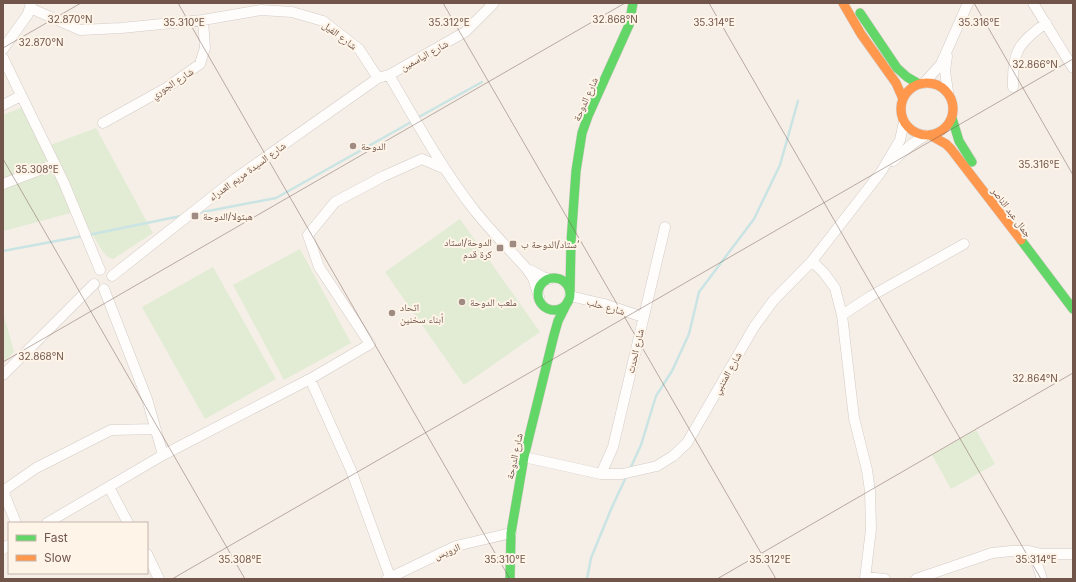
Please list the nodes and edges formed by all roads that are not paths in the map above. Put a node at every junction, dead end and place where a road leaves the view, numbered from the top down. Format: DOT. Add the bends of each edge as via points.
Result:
graph roads {
  1 [pos="492,3"];
  2 [pos="633,3"];
  3 [pos="843,3"];
  4 [pos="854,3"];
  5 [pos="968,3"];
  6 [pos="1033,3"];
  7 [pos="30,5"];
  8 [pos="202,20"];
  9 [pos="1046,23"];
  10 [pos="950,46"];
  11 [pos="3,49"];
  12 [pos="3,58"];
  13 [pos="1073,68"];
  14 [pos="389,75"];
  15 [pos="378,78"];
  16 [pos="922,83"];
  17 [pos="1013,87"];
  18 [pos="948,92"];
  19 [pos="21,96"];
  20 [pos="903,99"];
  21 [pos="3,105"];
  22 [pos="952,118"];
  23 [pos="904,122"];
  24 [pos="103,123"];
  25 [pos="928,135"];
  26 [pos="55,164"];
  27 [pos="445,169"];
  28 [pos="881,172"];
  29 [pos="3,184"];
  30 [pos="665,227"];
  31 [pos="964,244"];
  32 [pos="573,255"];
  33 [pos="812,261"];
  34 [pos="526,268"];
  35 [pos="100,270"];
  36 [pos="112,276"];
  37 [pos="554,279"];
  38 [pos="94,284"];
  39 [pos="104,289"];
  40 [pos="1073,294"];
  41 [pos="569,297"];
  42 [pos="540,300"];
  43 [pos="1073,308"];
  44 [pos="842,315"];
  45 [pos="643,317"];
  46 [pos="553,339"];
  47 [pos="3,375"];
  48 [pos="310,380"];
  49 [pos="155,429"];
  50 [pos="163,455"];
  51 [pos="524,457"];
  52 [pos="601,474"];
  53 [pos="109,487"];
  54 [pos="3,491"];
  55 [pos="16,522"];
  56 [pos="49,522"];
  57 [pos="127,522"];
  58 [pos="511,533"];
  59 [pos="1033,552"];
  60 [pos="1073,554"];
  61 [pos="148,556"];
  62 [pos="388,578"];
  63 [pos="865,578"];
  64 [pos="159,579"];
  65 [pos="510,579"];
  66 [pos="885,579"];
  67 [pos="916,579"];
  68 [pos="1042,579"];
  1 -- 14 [label="street, شارع الياسمين" via="465,32"];
  2 -- 32 [label="street, شارع الدوحة" via="629,25 582,133 576,171"];
  3 -- 20 [label="street" via="861,34 896,83"];
  4 -- 16 [label="street" via="898,68 907,77"];
  5 -- 10 [label="street"];
  6 -- 9 [label="street"];
  7 -- 8 [label="street, شارع الفيل" via="80,30"];
  7 -- 11 [label="street" via="20,26"];
  8 -- 15 [label="street, شارع الفيل" via="261,10 292,12 323,21 359,49"];
  8 -- 24 [label="street, شارع الجوري" via="205,48 200,64 166,88"];
  9 -- 13 [label="street"];
  9 -- 17 [label="street" via="1020,44 1013,69"];
  10 -- 16 [label="street" via="941,64"];
  10 -- 18 [label="street" via="945,71"];
  12 -- 19 [label="street"];
  14 -- 15 [label="street, شارع السيدة مريم العدراء"];
  14 -- 27 [label="street"];
  15 -- 36 [label="street, شارع السيدة مريم العدراء" via="236,178"];
  16 -- 18 [label="street" via="934,83"];
  16 -- 20 [label="street" via="910,88"];
  18 -- 22 [label="street" via="954,108"];
  19 -- 21 [label="street"];
  19 -- 26 [label="street"];
  20 -- 23 [label="street" via="901,113"];
  22 -- 25 [label="street" via="944,130"];
  22 -- 40 [label="street, جمال عبد الناصر" via="956,135 964,151"];
  23 -- 25 [label="street" via="914,131"];
  23 -- 28 [label="street" via="900,140"];
  25 -- 28 [label="street" via="906,149"];
  25 -- 43 [label="street, جمال عبد الناصر" via="946,144"];
  26 -- 29 [label="street"];
  26 -- 35 [label="street"];
  27 -- 34 [label="street" via="476,212"];
  27 -- 48 [label="street" via="422,159 384,176 335,202 308,235 319,267 370,344"];
  28 -- 33 [label="street, شارع المتنبي"];
  30 -- 45 [label="street, شارع الحدث"];
  31 -- 44 [label="street"];
  32 -- 37 [label="street" via="563,273"];
  32 -- 41 [label="street, شارع الدوحة"];
  33 -- 44 [label="street" via="835,288"];
  33 -- 52 [label="street, شارع المتنبي" via="773,302 754,327 687,443 657,466 622,474"];
  34 -- 37 [label="street"];
  34 -- 42 [label="street" via="534,278"];
  35 -- 36 [label="street" via="108,271"];
  35 -- 38 [label="street" via="94,275"];
  36 -- 39 [label="street" via="112,283"];
  37 -- 41 [label="street" via="566,284"];
  37 -- 42 [label="street" via="542,284 538,292"];
  38 -- 39 [label="street"];
  38 -- 47 [label="street"];
  39 -- 49 [label="street"];
  41 -- 42 [label="street" via="560,308 554,309 549,309"];
  41 -- 45 [label="street, شارع حلب" via="604,304"];
  41 -- 46 [label="street, شارع الدوحة"];
  42 -- 46 [label="street, شارع الدوحة" via="549,319"];
  44 -- 63 [label="street" via="854,418 870,491 871,529"];
  45 -- 52 [label="street, شارع الحدث" via="613,446"];
  46 -- 51 [label="street, شارع الدوحة"];
  48 -- 50 [label="street"];
  48 -- 62 [label="street" via="351,470"];
  49 -- 50 [label="street"];
  49 -- 54 [label="street" via="111,430 36,468"];
  50 -- 53 [label="street"];
  51 -- 52 [label="street, شارع المتنبي"];
  51 -- 58 [label="street, شارع الدوحة"];
  53 -- 56 [label="street"];
  53 -- 57 [label="street"];
  54 -- 55 [label="street"];
  58 -- 62 [label="street, الرويس" via="456,546"];
  58 -- 65 [label="street, شارع الدوحة"];
  59 -- 60 [label="street"];
  59 -- 67 [label="street" via="992,553"];
  59 -- 68 [label="street"];
  61 -- 64 [label="street"];
  63 -- 66 [label="street"];
}
